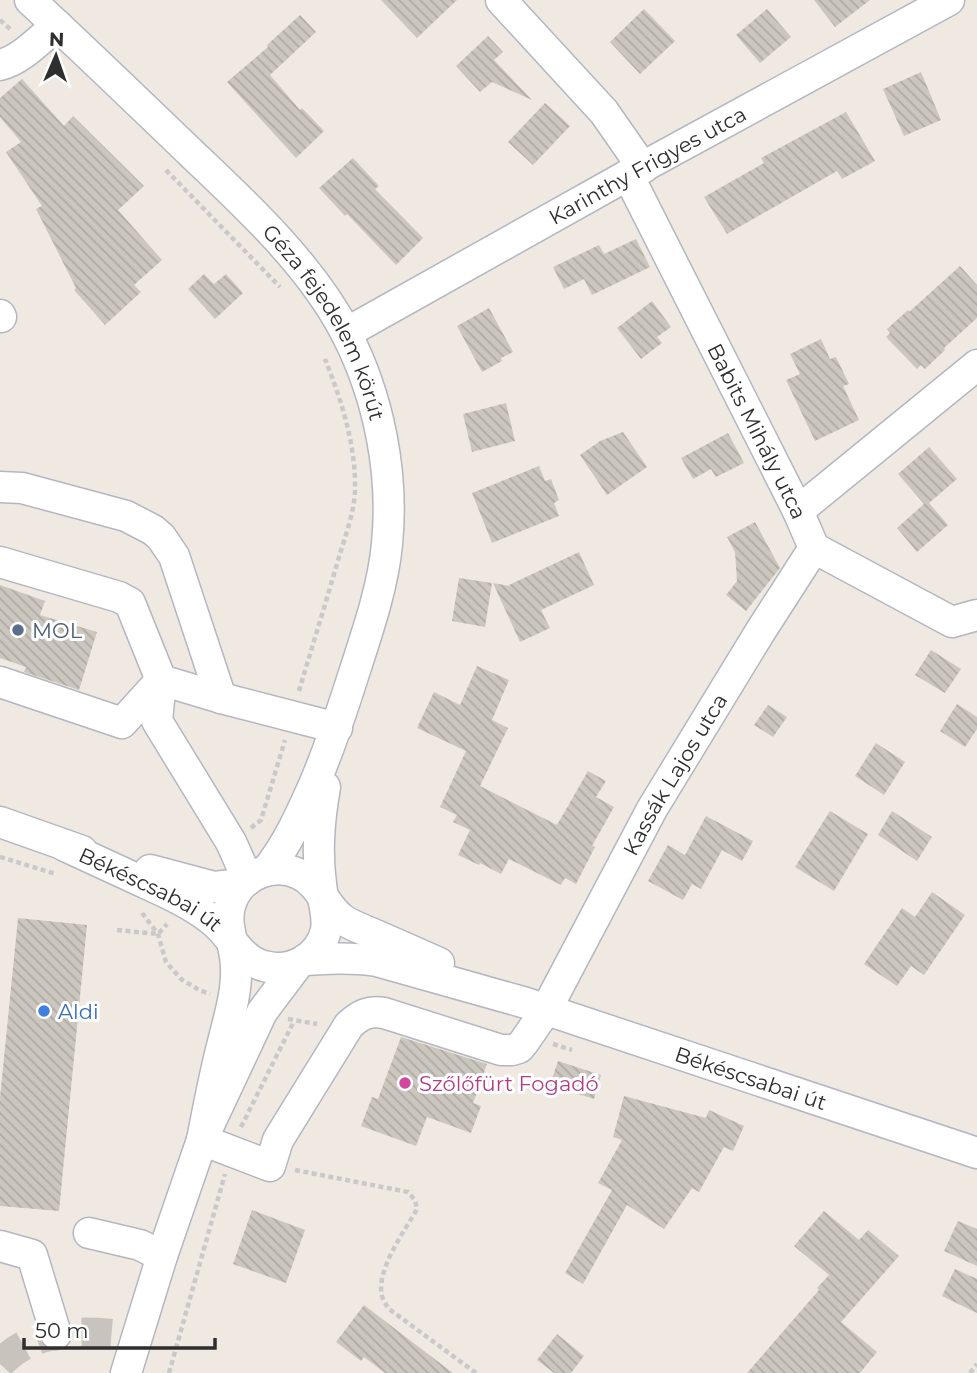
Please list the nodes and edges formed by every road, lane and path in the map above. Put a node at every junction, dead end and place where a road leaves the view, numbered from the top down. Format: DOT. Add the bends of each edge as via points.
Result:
graph roads {
  1 [pos="30,0"];
  2 [pos="501,0"];
  3 [pos="936,3"];
  4 [pos="0,20"];
  5 [pos="57,25"];
  6 [pos="30,48"];
  7 [pos="0,65"];
  8 [pos="160,164"];
  9 [pos="636,172"];
  10 [pos="285,292"];
  11 [pos="346,333"];
  12 [pos="321,349"];
  13 [pos="977,365"];
  14 [pos="0,487"];
  15 [pos="798,511"];
  16 [pos="814,548"];
  17 [pos="0,562"];
  18 [pos="965,618"];
  19 [pos="161,680"];
  20 [pos="0,682"];
  21 [pos="221,698"];
  22 [pos="292,716"];
  23 [pos="335,734"];
  24 [pos="0,822"];
  25 [pos="230,842"];
  26 [pos="65,846"];
  27 [pos="0,857"];
  28 [pos="63,876"];
  29 [pos="253,878"];
  30 [pos="324,900"];
  31 [pos="182,901"];
  32 [pos="139,909"];
  33 [pos="117,930"];
  34 [pos="158,934"];
  35 [pos="232,940"];
  36 [pos="302,962"];
  37 [pos="232,1002"];
  38 [pos="536,1006"];
  39 [pos="262,1012"];
  40 [pos="293,1021"];
  41 [pos="330,1030"];
  42 [pos="527,1037"];
  43 [pos="579,1052"];
  44 [pos="202,1140"];
  45 [pos="231,1152"];
  46 [pos="977,1153"];
  47 [pos="270,1166"];
  48 [pos="89,1233"];
  49 [pos="0,1246"];
  50 [pos="162,1256"];
  51 [pos="56,1334"];
  52 [pos="977,1364"];
  53 [pos="126,1373"];
  54 [pos="169,1373"];
  55 [pos="476,1373"];
  56 [pos="970,1373"];
  1 -- 5 [label="street, Géza fejedelem körút"];
  2 -- 9 [label="street, Babits Mihály utca" via="604,112"];
  3 -- 9 [label="street, Karinthy Frigyes utca"];
  4 -- 6 [label="path"];
  5 -- 6 [label="street"];
  5 -- 11 [label="street, Géza fejedelem körút" via="242,201 312,281"];
  6 -- 7 [label="street"];
  8 -- 10 [label="path"];
  9 -- 11 [label="street, Karinthy Frigyes utca"];
  9 -- 15 [label="street, Babits Mihály utca"];
  11 -- 23 [label="street, Géza fejedelem körút" via="374,404 384,452 387,544 369,627"];
  12 -- 22 [label="path" via="347,427 355,492"];
  13 -- 15 [label="street"];
  14 -- 21 [label="street" via="22,488 126,516 161,537 174,556"];
  15 -- 16 [label="street, Babits Mihály utca"];
  16 -- 18 [label="street"];
  16 -- 38 [label="street, Kassák Lajos utca"];
  17 -- 19 [label="street" via="130,603"];
  19 -- 20 [label="street" via="122,723"];
  19 -- 21 [label="street"];
  19 -- 25 [label="street" via="157,721"];
  21 -- 22 [label="street"];
  22 -- 23 [label="street"];
  22 -- 25 [label="path" via="261,820"];
  23 -- 29 [label="street, Géza fejedelem körút" via="281,853"];
  23 -- 30 [label="street, Géza fejedelem körút" via="319,825"];
  24 -- 26 [label="street, Békéscsabai út"];
  25 -- 29 [label="street"];
  26 -- 29 [label="street, Békéscsabai út" via="215,887"];
  26 -- 31 [label="street, Békéscsabai út"];
  27 -- 28 [label="path"];
  29 -- 30 [label="street, Békéscsabai út" via="283,869 298,873"];
  29 -- 35 [label="street, Békéscsabai út" via="233,897 228,911"];
  30 -- 36 [label="street" via="324,937"];
  30 -- 38 [label="street, Békéscsabai út" via="342,920"];
  31 -- 34 [label="path" via="177,914"];
  31 -- 35 [label="street, Békéscsabai út" via="214,921"];
  32 -- 34 [label="path"];
  33 -- 34 [label="path"];
  34 -- 37 [label="path" via="166,962 181,979"];
  35 -- 36 [label="street, Békéscsabai út" via="259,965 291,967"];
  35 -- 37 [label="street" via="236,964"];
  36 -- 38 [label="street, Békéscsabai út" via="377,961"];
  36 -- 39 [label="street"];
  37 -- 44 [label="street"];
  38 -- 42 [label="street, Kassák Lajos utca"];
  38 -- 46 [label="street, Békéscsabai út"];
  39 -- 40 [label="path"];
  39 -- 44 [label="street"];
  40 -- 41 [label="path"];
  40 -- 45 [label="path"];
  41 -- 42 [label="street" via="378,1012 501,1050 519,1048"];
  41 -- 47 [label="street"];
  42 -- 43 [label="path"];
  44 -- 45 [label="street"];
  44 -- 50 [label="street"];
  45 -- 47 [label="street"];
  45 -- 54 [label="path"];
  47 -- 55 [label="path" via="408,1192 415,1199 417,1209 386,1265 382,1297 389,1309"];
  48 -- 50 [label="street" via="140,1245"];
  49 -- 51 [label="street" via="32,1255"];
  50 -- 53 [label="street"];
  52 -- 56 [label="path"];
}
